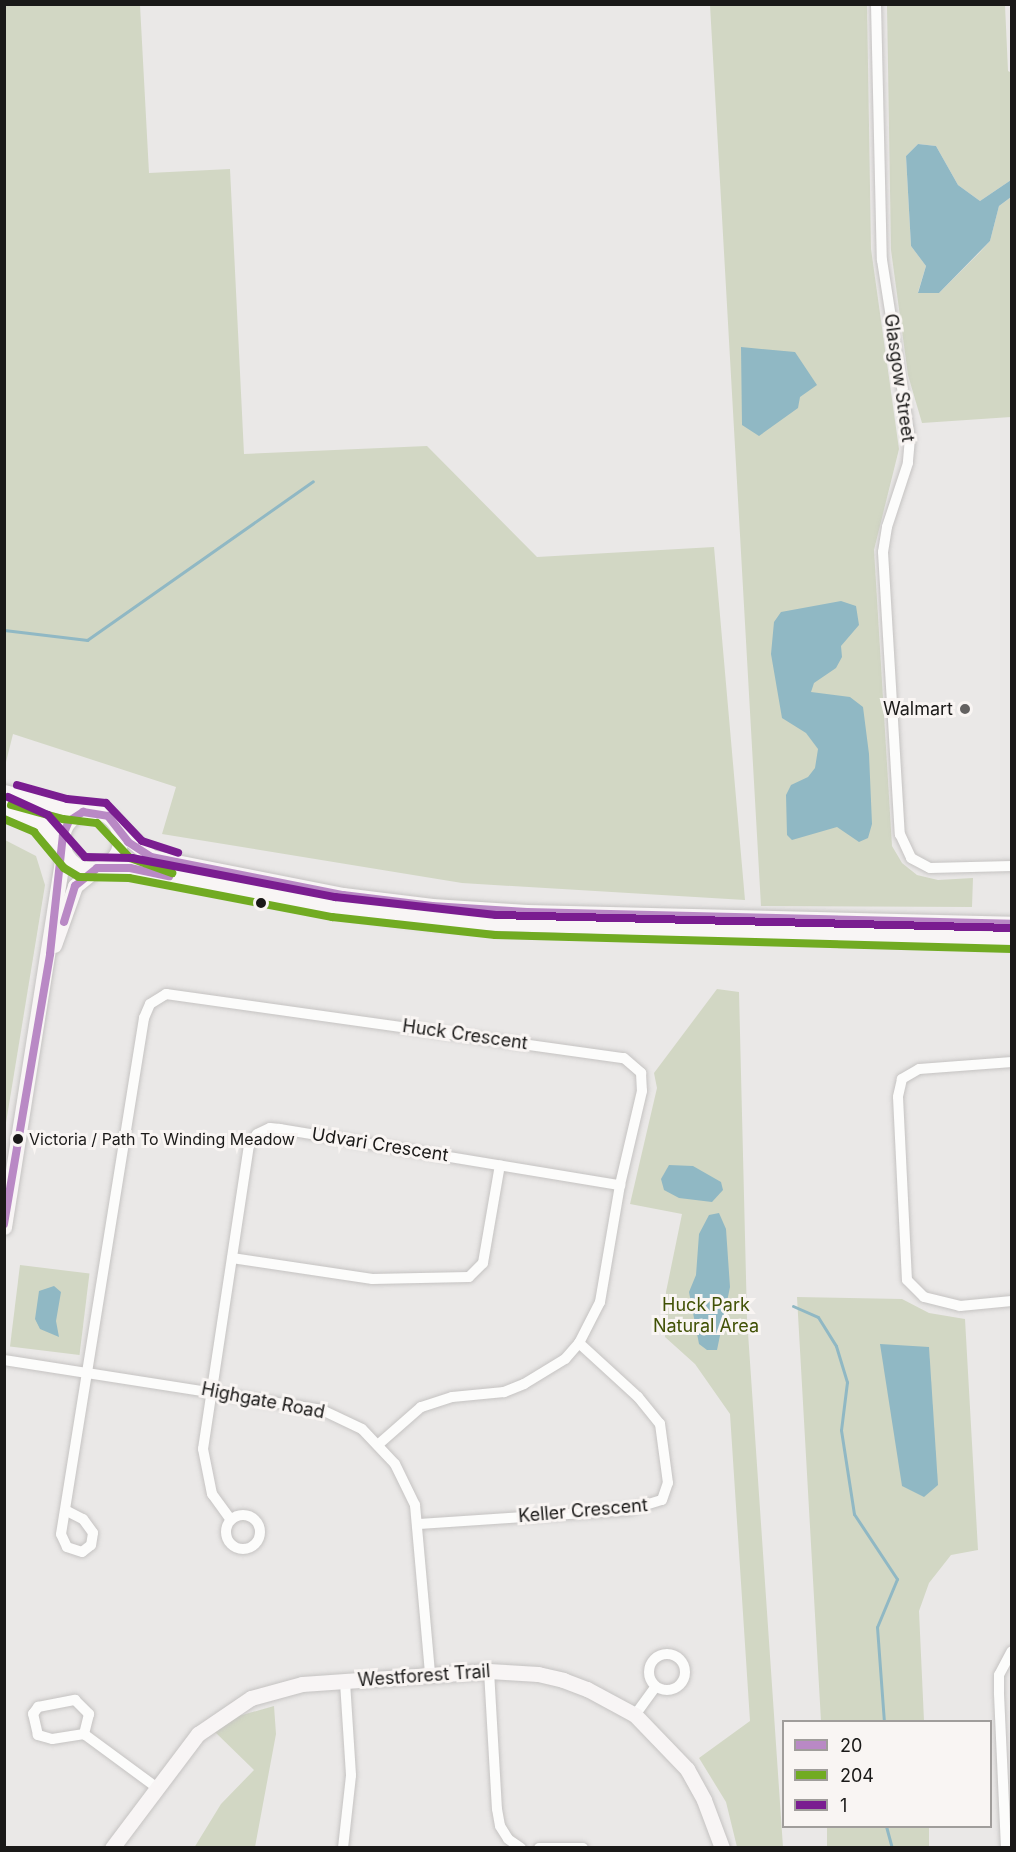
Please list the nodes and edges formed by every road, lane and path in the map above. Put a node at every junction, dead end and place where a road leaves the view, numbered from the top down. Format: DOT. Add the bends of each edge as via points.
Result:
graph roads {
  1 [pos="876,4"];
  2 [pos="4,792"];
  3 [pos="4,807"];
  4 [pos="83,812"];
  5 [pos="118,829"];
  6 [pos="64,849"];
  7 [pos="1011,866"];
  8 [pos="99,867"];
  9 [pos="735,924"];
  10 [pos="1011,924"];
  11 [pos="1011,939"];
  12 [pos="50,954"];
  13 [pos="1011,1062"];
  14 [pos="500,1165"];
  15 [pos="620,1185"];
  16 [pos="4,1227"];
  17 [pos="232,1257"];
  18 [pos="1011,1301"];
  19 [pos="579,1343"];
  20 [pos="4,1360"];
  21 [pos="89,1372"];
  22 [pos="211,1390"];
  23 [pos="380,1443"];
  24 [pos="68,1511"];
  25 [pos="231,1520"];
  26 [pos="419,1524"];
  27 [pos="1011,1651"];
  28 [pos="489,1671"];
  29 [pos="430,1674"];
  30 [pos="345,1681"];
  31 [pos="655,1687"];
  32 [pos="635,1715"];
  33 [pos="84,1734"];
  34 [pos="156,1786"];
  35 [pos="1007,1788"];
  36 [pos="112,1848"];
  37 [pos="343,1848"];
  38 [pos="521,1848"];
  39 [pos="539,1848"];
  40 [pos="583,1848"];
  41 [pos="722,1848"];
  42 [pos="1006,1848"];
  1 -- 7 [label="street, Glasgow Street" via="882,260 910,438 908,463 883,552 900,834 911,858 930,868"];
  2 -- 4 [label="main road"];
  3 -- 6 [label="main road" via="41,823"];
  4 -- 5 [label="main road" via="102,813"];
  4 -- 6 [label="main road" via="66,825"];
  5 -- 8 [label="main road" via="118,850"];
  5 -- 9 [label="main road" via="151,857 343,896"];
  6 -- 8 [label="main road" via="76,864"];
  6 -- 12 [label="main road"];
  8 -- 9 [label="main road" via="130,868 333,907 437,921"];
  8 -- 12 [label="main road" via="75,886"];
  9 -- 10 [label="main road" via="781,917"];
  9 -- 11 [label="main road" via="782,933"];
  12 -- 16 [label="main road"];
  13 -- 18 [label="street" via="919,1069 902,1078 898,1097 907,1280 924,1297 960,1306"];
  14 -- 15 [label="street, Udvari Crescent"];
  14 -- 17 [label="street" via="483,1263 469,1277 372,1279"];
  14 -- 17 [label="street, Udvari Crescent" via="264,1130 249,1146"];
  15 -- 19 [label="street, Huck Crescent" via="600,1302"];
  15 -- 21 [label="street, Huck Crescent" via="644,1084 637,1067 624,1058 166,994 150,1005 144,1018"];
  17 -- 22 [label="street, Udvari Crescent"];
  19 -- 23 [label="street, Huck Crescent" via="565,1359 524,1384 504,1392 452,1397 421,1407"];
  19 -- 26 [label="street, Keller Crescent" via="638,1397 660,1424 668,1483 662,1500 629,1510"];
  20 -- 21 [label="street, Highgate Road"];
  21 -- 22 [label="street, Highgate Road"];
  21 -- 24 [label="street"];
  22 -- 23 [label="street, Highgate Road" via="322,1410 346,1419"];
  22 -- 25 [label="street, Udvari Crescent" via="204,1464 212,1494"];
  23 -- 26 [label="street, Highgate Road" via="407,1482"];
  26 -- 29 [label="street, Highgate Road"];
  27 -- 35 [label="street" via="999,1675"];
  28 -- 29 [label="main road, Westforest Trail"];
  28 -- 32 [label="main road, Westforest Trail" via="563,1680"];
  28 -- 38 [label="street" via="500,1826 508,1839"];
  29 -- 30 [label="main road, Westforest Trail"];
  30 -- 34 [label="main road, Westforest Trail" via="277,1689 232,1709 198,1734"];
  30 -- 37 [label="street" via="351,1775"];
  31 -- 32 [label="street"];
  32 -- 41 [label="main road, Westforest Trail" via="687,1769 705,1800"];
  33 -- 33 [label="street" via="89,1714 75,1700 46,1702 33,1714 38,1735 52,1739"];
  33 -- 34 [label="street"];
  34 -- 36 [label="main road, Westforest Trail"];
  35 -- 42 [label="street"];
  39 -- 40 [label="street"];
}
